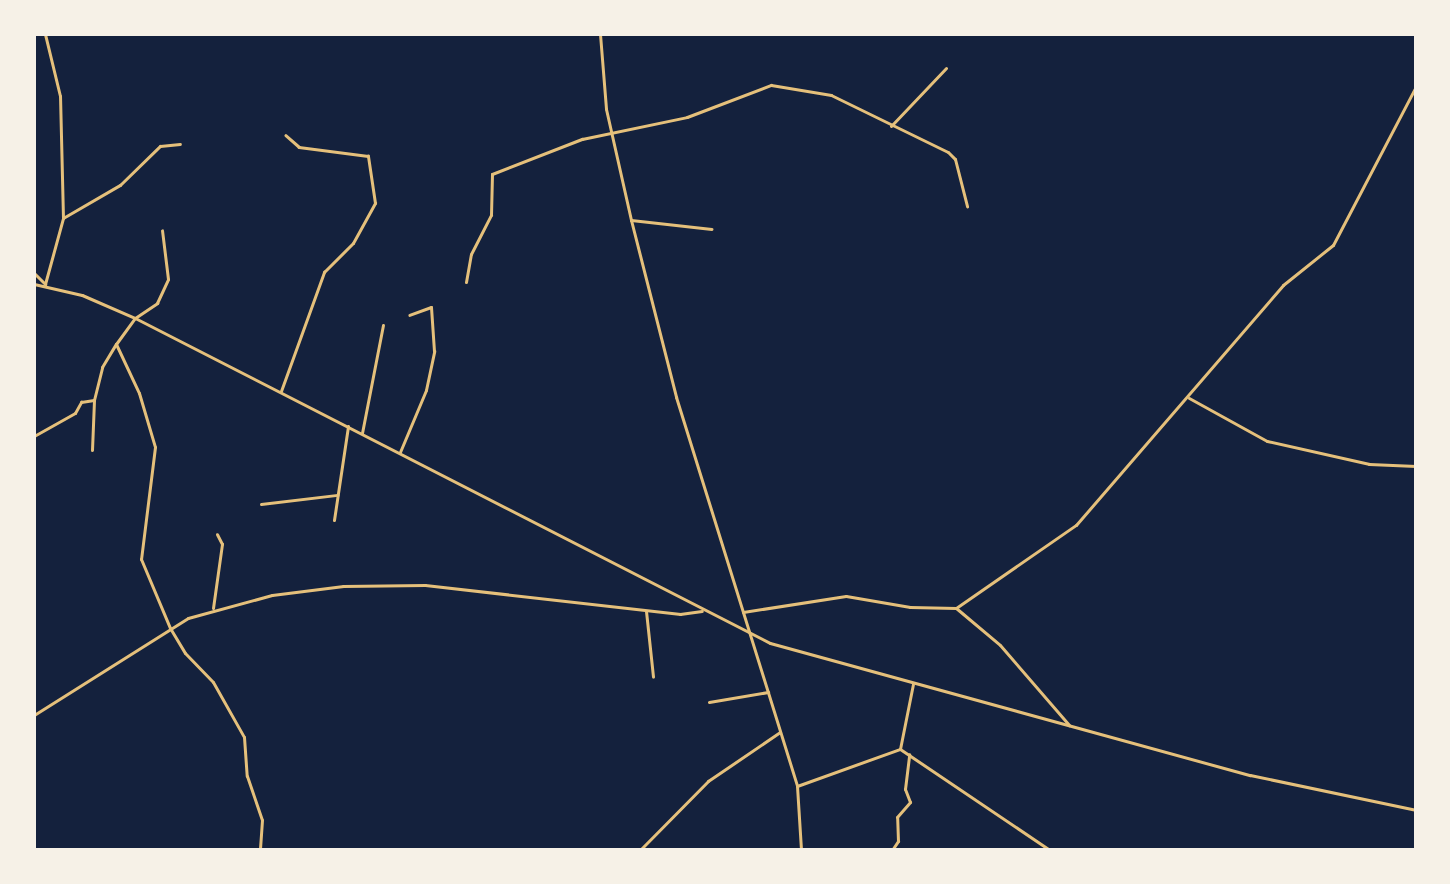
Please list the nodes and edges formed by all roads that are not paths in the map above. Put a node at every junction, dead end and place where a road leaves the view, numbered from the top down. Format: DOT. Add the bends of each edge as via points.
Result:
graph roads {
  1 [pos="45,34"];
  2 [pos="600,34"];
  3 [pos="946,68"];
  4 [pos="1416,86"];
  5 [pos="890,127"];
  6 [pos="612,131"];
  7 [pos="285,135"];
  8 [pos="180,144"];
  9 [pos="967,206"];
  10 [pos="63,218"];
  11 [pos="631,220"];
  12 [pos="712,229"];
  13 [pos="162,230"];
  14 [pos="34,273"];
  15 [pos="466,282"];
  16 [pos="34,284"];
  17 [pos="45,284"];
  18 [pos="409,315"];
  19 [pos="135,318"];
  20 [pos="383,325"];
  21 [pos="116,344"];
  22 [pos="281,391"];
  23 [pos="1189,398"];
  24 [pos="94,400"];
  25 [pos="348,426"];
  26 [pos="362,433"];
  27 [pos="34,436"];
  28 [pos="92,450"];
  29 [pos="400,452"];
  30 [pos="1416,466"];
  31 [pos="337,495"];
  32 [pos="261,504"];
  33 [pos="334,520"];
  34 [pos="217,534"];
  35 [pos="213,608"];
  36 [pos="956,608"];
  37 [pos="646,611"];
  38 [pos="702,611"];
  39 [pos="743,612"];
  40 [pos="170,628"];
  41 [pos="750,634"];
  42 [pos="653,677"];
  43 [pos="913,684"];
  44 [pos="768,692"];
  45 [pos="709,702"];
  46 [pos="34,715"];
  47 [pos="1070,726"];
  48 [pos="781,731"];
  49 [pos="900,749"];
  50 [pos="909,754"];
  51 [pos="797,786"];
  52 [pos="1416,810"];
  53 [pos="260,850"];
  54 [pos="640,850"];
  55 [pos="801,850"];
  56 [pos="892,850"];
  57 [pos="1050,850"];
  1 -- 10 [label="street" via="60,96"];
  2 -- 6 [label="street"];
  3 -- 5 [label="street"];
  4 -- 23 [label="street" via="1333,245 1283,285"];
  5 -- 6 [label="street" via="818,90 771,85 687,117"];
  5 -- 9 [label="street" via="955,159"];
  6 -- 11 [label="street"];
  6 -- 15 [label="street" via="492,174 491,215 471,254"];
  7 -- 22 [label="street" via="299,147 368,156 375,203 353,243 324,272"];
  8 -- 10 [label="street" via="160,146 120,185"];
  10 -- 17 [label="street"];
  11 -- 12 [label="street"];
  11 -- 39 [label="street" via="676,397"];
  13 -- 19 [label="street" via="168,279 157,303"];
  14 -- 17 [label="street"];
  16 -- 17 [label="street"];
  17 -- 19 [label="street"];
  18 -- 29 [label="street" via="431,307 434,351 426,390"];
  19 -- 21 [label="street"];
  19 -- 22 [label="street"];
  20 -- 26 [label="street"];
  21 -- 24 [label="street" via="102,367"];
  21 -- 40 [label="street" via="139,393 155,447 141,559"];
  22 -- 25 [label="street"];
  23 -- 30 [label="street" via="1267,441 1369,464"];
  23 -- 36 [label="street" via="1076,525"];
  24 -- 27 [label="street" via="81,402 75,413"];
  24 -- 28 [label="street"];
  25 -- 26 [label="street"];
  25 -- 31 [label="street"];
  26 -- 29 [label="street"];
  29 -- 38 [label="street"];
  31 -- 32 [label="street"];
  31 -- 33 [label="street"];
  34 -- 35 [label="street" via="222,544"];
  35 -- 37 [label="street" via="272,595 394,584 481,589"];
  35 -- 40 [label="street"];
  36 -- 39 [label="street" via="846,596"];
  36 -- 47 [label="street" via="1000,645"];
  37 -- 38 [label="street"];
  37 -- 42 [label="street"];
  38 -- 41 [label="street"];
  39 -- 41 [label="street"];
  40 -- 46 [label="street"];
  40 -- 53 [label="street" via="213,682 244,737 247,776 262,820"];
  41 -- 43 [label="street"];
  41 -- 44 [label="street"];
  43 -- 47 [label="street"];
  43 -- 49 [label="street"];
  44 -- 45 [label="street"];
  44 -- 48 [label="street"];
  47 -- 52 [label="street" via="1250,775"];
  48 -- 51 [label="street"];
  48 -- 54 [label="street" via="708,781"];
  49 -- 50 [label="street"];
  49 -- 51 [label="street"];
  50 -- 56 [label="street" via="905,789 910,802 897,817 898,841"];
  50 -- 57 [label="street"];
  51 -- 55 [label="street"];
}
